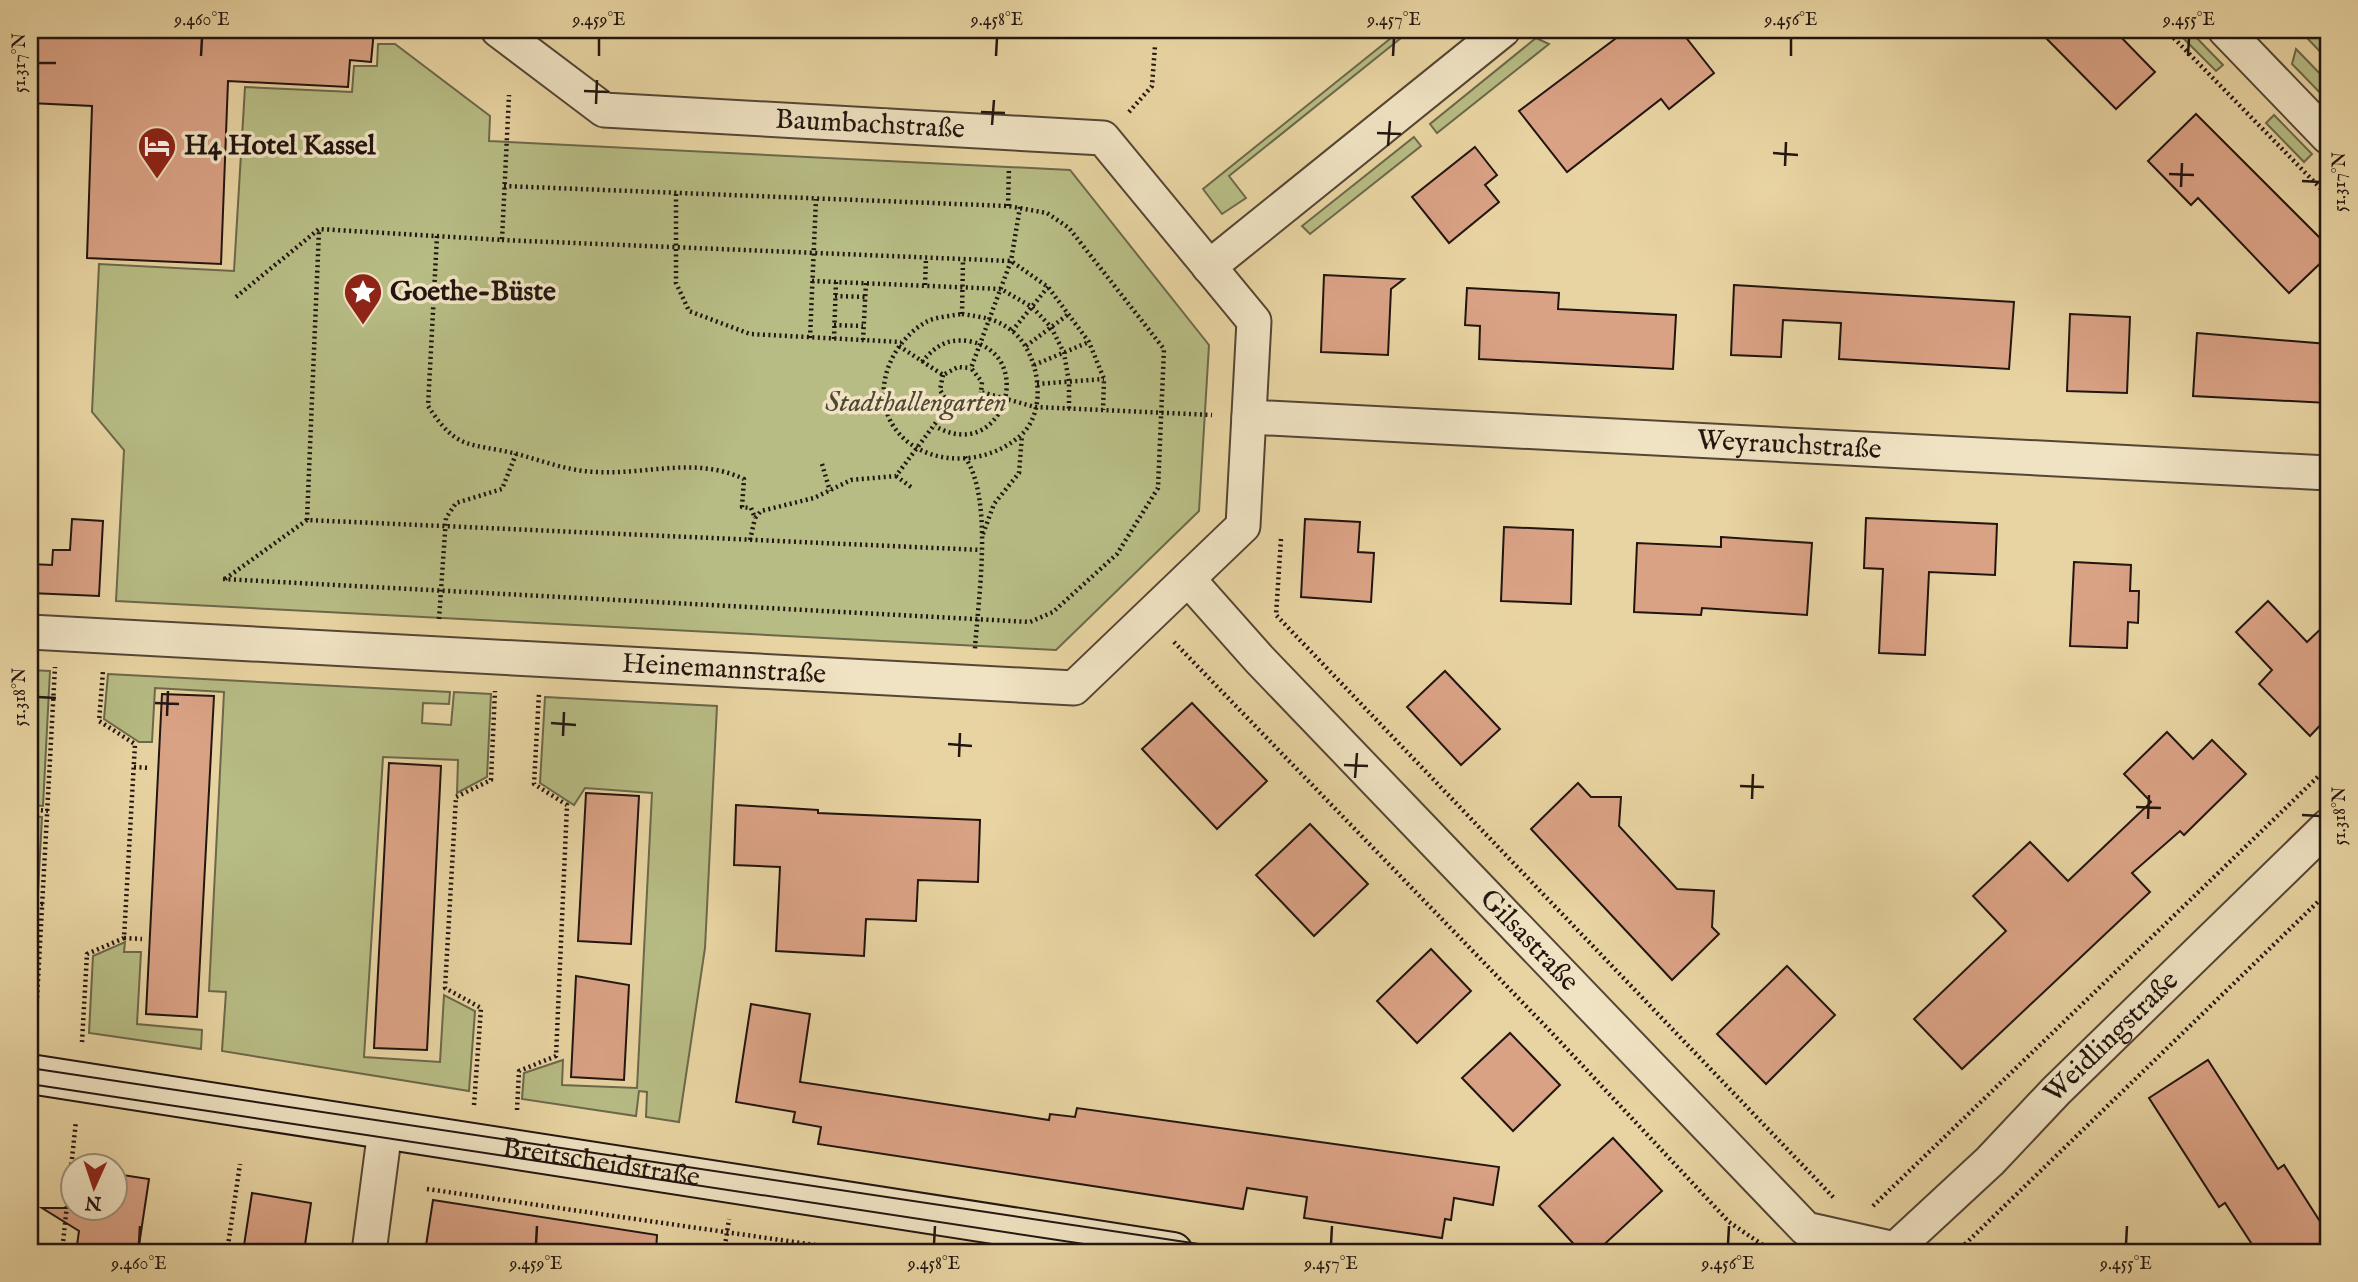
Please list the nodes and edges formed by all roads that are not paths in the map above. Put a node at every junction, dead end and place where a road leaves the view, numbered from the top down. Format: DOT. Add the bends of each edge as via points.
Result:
graph roads {
  1 [pos="498,30"];
  2 [pos="1503,30"];
  3 [pos="2225,30"];
  4 [pos="2328,136"];
  5 [pos="1209,267"];
  6 [pos="1249,417"];
  7 [pos="2328,473"];
  8 [pos="1188,579"];
  9 [pos="30,632"];
  10 [pos="2328,826"];
  11 [pos="30,1074"];
  12 [pos="385,1130"];
  13 [pos="1895,1250"];
  14 [pos="369,1252"];
  15 [pos="1173,1252"];
  1 -- 5 [label="street, Baumbachstraße" via="604,110 1103,138"];
  2 -- 5 [label="street"];
  3 -- 4 [label="street"];
  5 -- 6 [label="street, Baumbachstraße" via="1254,321"];
  6 -- 7 [label="street, Weyrauchstraße"];
  6 -- 8 [label="street, Heinemannstraße" via="1242,526"];
  8 -- 9 [label="street, Heinemannstraße" via="1074,688"];
  8 -- 13 [label="street, Gilsastraße" via="1806,1229 1847,1229"];
  10 -- 13 [label="street, Weidlingstraße"];
  11 -- 12 [label="main road, Breitscheidstraße"];
  12 -- 14 [label="street"];
  12 -- 15 [label="main road, Breitscheidstraße"];
}
